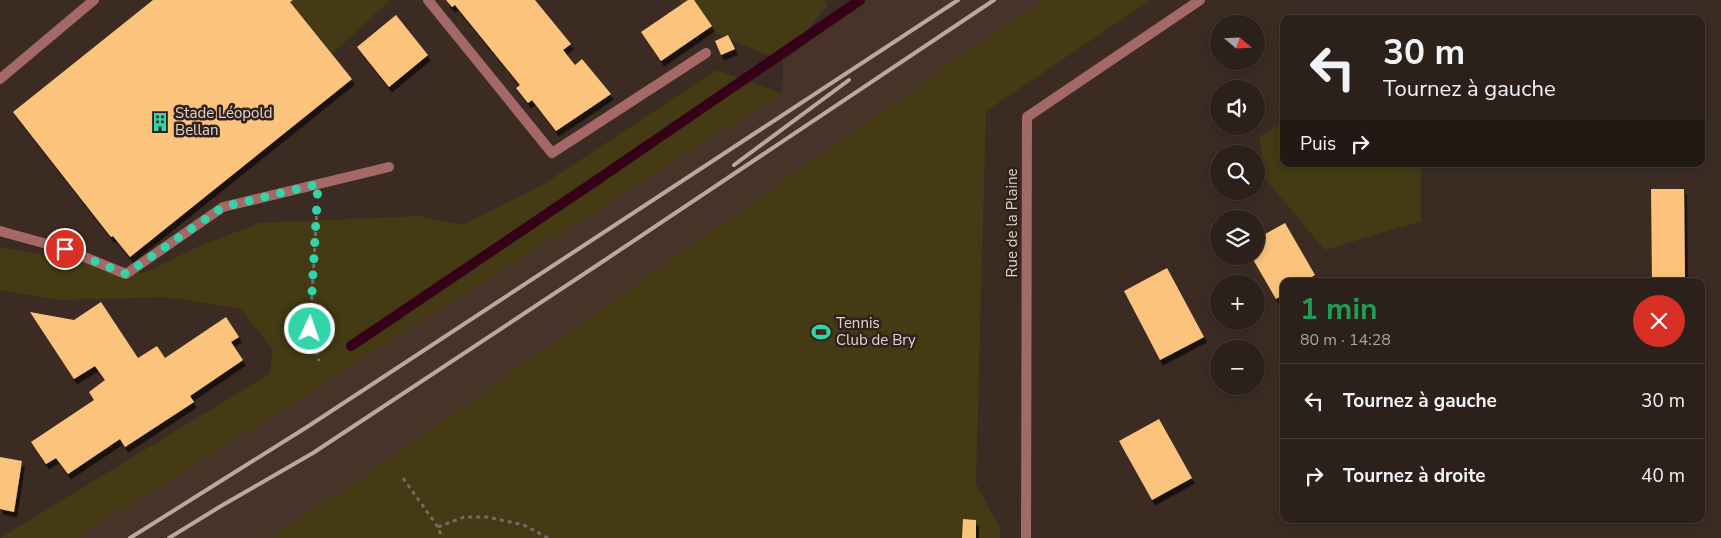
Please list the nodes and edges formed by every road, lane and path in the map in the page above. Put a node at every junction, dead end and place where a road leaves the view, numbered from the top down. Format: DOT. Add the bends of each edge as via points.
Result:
graph roads {
  1 [pos="94,0"];
  2 [pos="428,0"];
  3 [pos="1200,0"];
  4 [pos="706,53"];
  5 [pos="0,79"];
  6 [pos="389,167"];
  7 [pos="318,184"];
  8 [pos="0,231"];
  9 [pos="319,360"];
  10 [pos="403,478"];
  11 [pos="438,527"];
  12 [pos="442,538"];
  13 [pos="548,538"];
  14 [pos="1026,538"];
  1 -- 5 [label="street"];
  2 -- 4 [label="street" via="552,153"];
  3 -- 14 [label="street, Rue de la Plaine" via="1027,117"];
  6 -- 7 [label="street"];
  7 -- 8 [label="street" via="223,207 126,274 65,249"];
  7 -- 9 [label="path" via="310,329"];
  10 -- 11 [label="path"];
  11 -- 12 [label="path"];
  11 -- 13 [label="path" via="464,517 487,517 524,524"];
}
